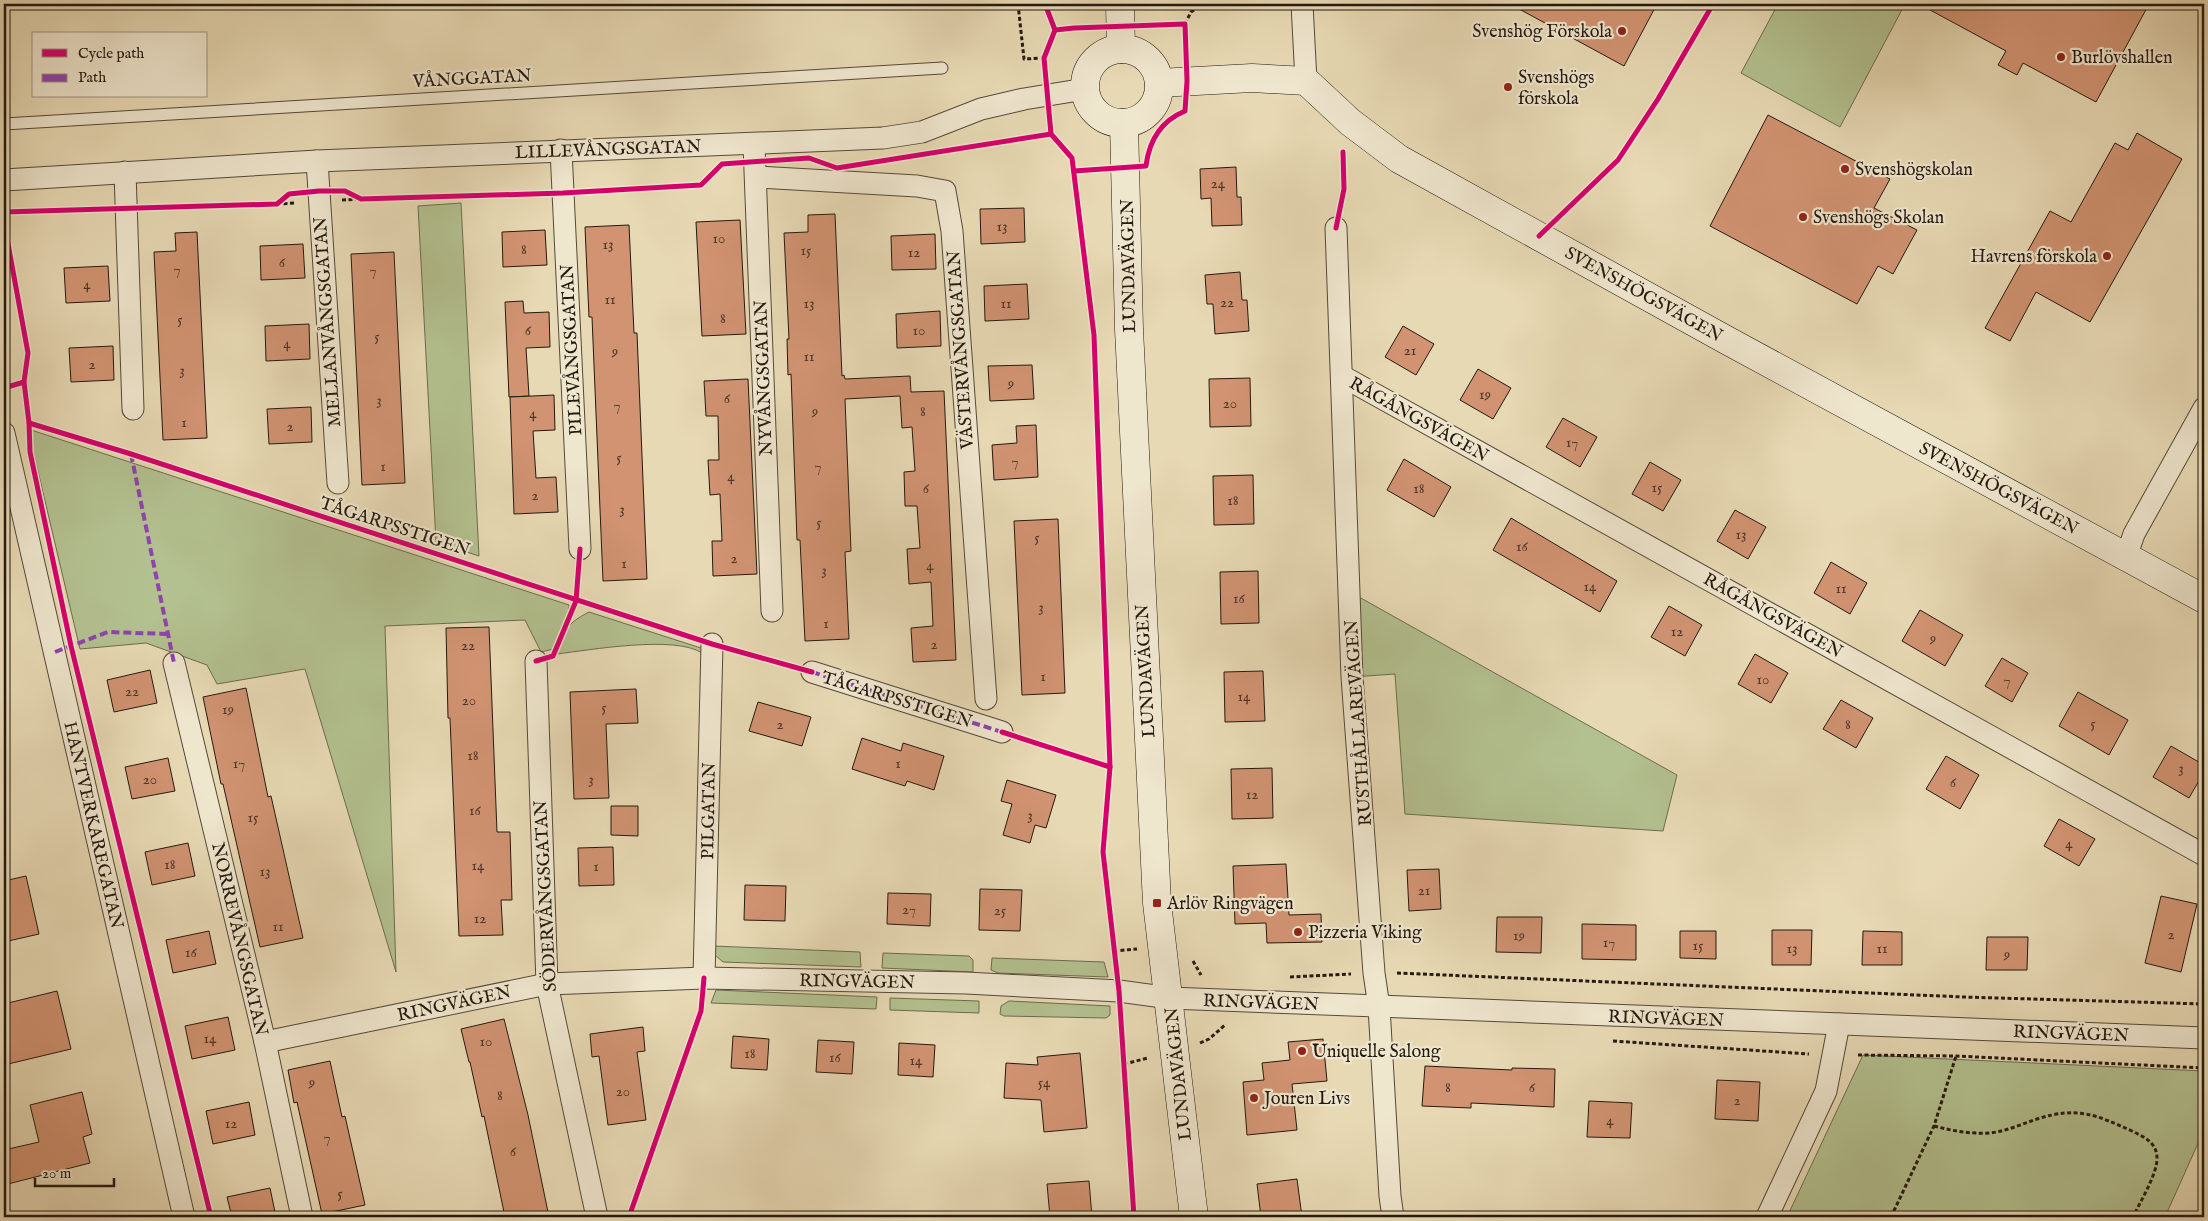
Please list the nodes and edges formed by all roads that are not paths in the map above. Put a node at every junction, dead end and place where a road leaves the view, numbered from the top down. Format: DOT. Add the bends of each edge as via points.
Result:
graph roads {
  1 [pos="1120,4"];
  2 [pos="1302,4"];
  3 [pos="1120,49"];
  4 [pos="942,68"];
  5 [pos="1306,80"];
  6 [pos="1159,83"];
  7 [pos="1085,89"];
  8 [pos="1124,122"];
  9 [pos="4,124"];
  10 [pos="754,145"];
  11 [pos="561,150"];
  12 [pos="317,161"];
  13 [pos="125,172"];
  14 [pos="756,177"];
  15 [pos="4,180"];
  16 [pos="1336,228"];
  17 [pos="1342,376"];
  18 [pos="2204,408"];
  19 [pos="133,409"];
  20 [pos="4,433"];
  21 [pos="338,483"];
  22 [pos="580,549"];
  23 [pos="2126,557"];
  24 [pos="2204,599"];
  25 [pos="772,611"];
  26 [pos="712,644"];
  27 [pos="536,661"];
  28 [pos="174,662"];
  29 [pos="812,672"];
  30 [pos="986,699"];
  31 [pos="1002,732"];
  32 [pos="2204,855"];
  33 [pos="704,978"];
  34 [pos="547,984"];
  35 [pos="1170,998"];
  36 [pos="1379,1007"];
  37 [pos="1839,1024"];
  38 [pos="2204,1038"];
  39 [pos="265,1042"];
  40 [pos="184,1217"];
  41 [pos="302,1217"];
  42 [pos="597,1217"];
  43 [pos="1194,1217"];
  44 [pos="1393,1217"];
  45 [pos="1767,1217"];
  1 -- 3 [label="main road"];
  2 -- 5 [label="street"];
  3 -- 6 [label="main road" via="1146,58"];
  3 -- 7 [label="main road" via="1109,51 1094,62 1086,77"];
  4 -- 9 [label="lane, VÅNGGATAN"];
  5 -- 6 [label="main road" via="1252,78"];
  5 -- 23 [label="main road, SVENSHÖGSVÄGEN" via="1350,122 1398,159"];
  6 -- 8 [label="main road" via="1150,110 1134,121"];
  7 -- 8 [label="main road" via="1088,100 1098,113 1112,121"];
  7 -- 10 [label="street, LILLEVÅNGSGATAN" via="981,110 922,132 883,138"];
  8 -- 35 [label="main road, LUNDAVÄGEN" via="1128,329 1155,866"];
  10 -- 11 [label="street, LILLEVÅNGSGATAN"];
  10 -- 14 [label="street, NYVÅNGSGATAN"];
  11 -- 12 [label="street, LILLEVÅNGSGATAN"];
  11 -- 22 [label="street, PILEVÅNGSGATAN"];
  12 -- 13 [label="street, LILLEVÅNGSGATAN"];
  12 -- 21 [label="street, MELLANVÅNGSGATAN"];
  13 -- 15 [label="street, LILLEVÅNGSGATAN"];
  13 -- 19 [label="street"];
  14 -- 25 [label="street, NYVÅNGSGATAN"];
  14 -- 30 [label="street, VÄSTERVÅNGSGATAN" via="917,186 945,191 952,231"];
  16 -- 17 [label="street, RUSTHÅLLAREVÄGEN"];
  17 -- 32 [label="street, RÅGÅNGSVÄGEN"];
  17 -- 36 [label="street, RUSTHÅLLAREVÄGEN" via="1352,677"];
  18 -- 23 [label="street" via="2134,534"];
  20 -- 40 [label="street, HANTVERKAREGATAN"];
  23 -- 24 [label="main road, SVENSHÖGSVÄGEN"];
  26 -- 33 [label="street, PILGATAN"];
  27 -- 34 [label="street, SÖDERVÅNGSGATAN"];
  28 -- 39 [label="street, NORREVÅNGSGATAN"];
  29 -- 31 [label="street, TÅGARPSSTIGEN"];
  33 -- 34 [label="street, RINGVÄGEN"];
  33 -- 35 [label="street, RINGVÄGEN" via="966,983 1119,991"];
  34 -- 39 [label="street, RINGVÄGEN"];
  34 -- 42 [label="street, SÖDERVÅNGSGATAN"];
  35 -- 36 [label="street, RINGVÄGEN"];
  35 -- 43 [label="main road, LUNDAVÄGEN"];
  36 -- 37 [label="street, RINGVÄGEN"];
  36 -- 44 [label="street, RUSTHÅLLAREVÄGEN"];
  37 -- 38 [label="street, RINGVÄGEN"];
  37 -- 45 [label="street" via="1826,1091"];
  39 -- 41 [label="street, NORREVÅNGSGATAN"];
}
